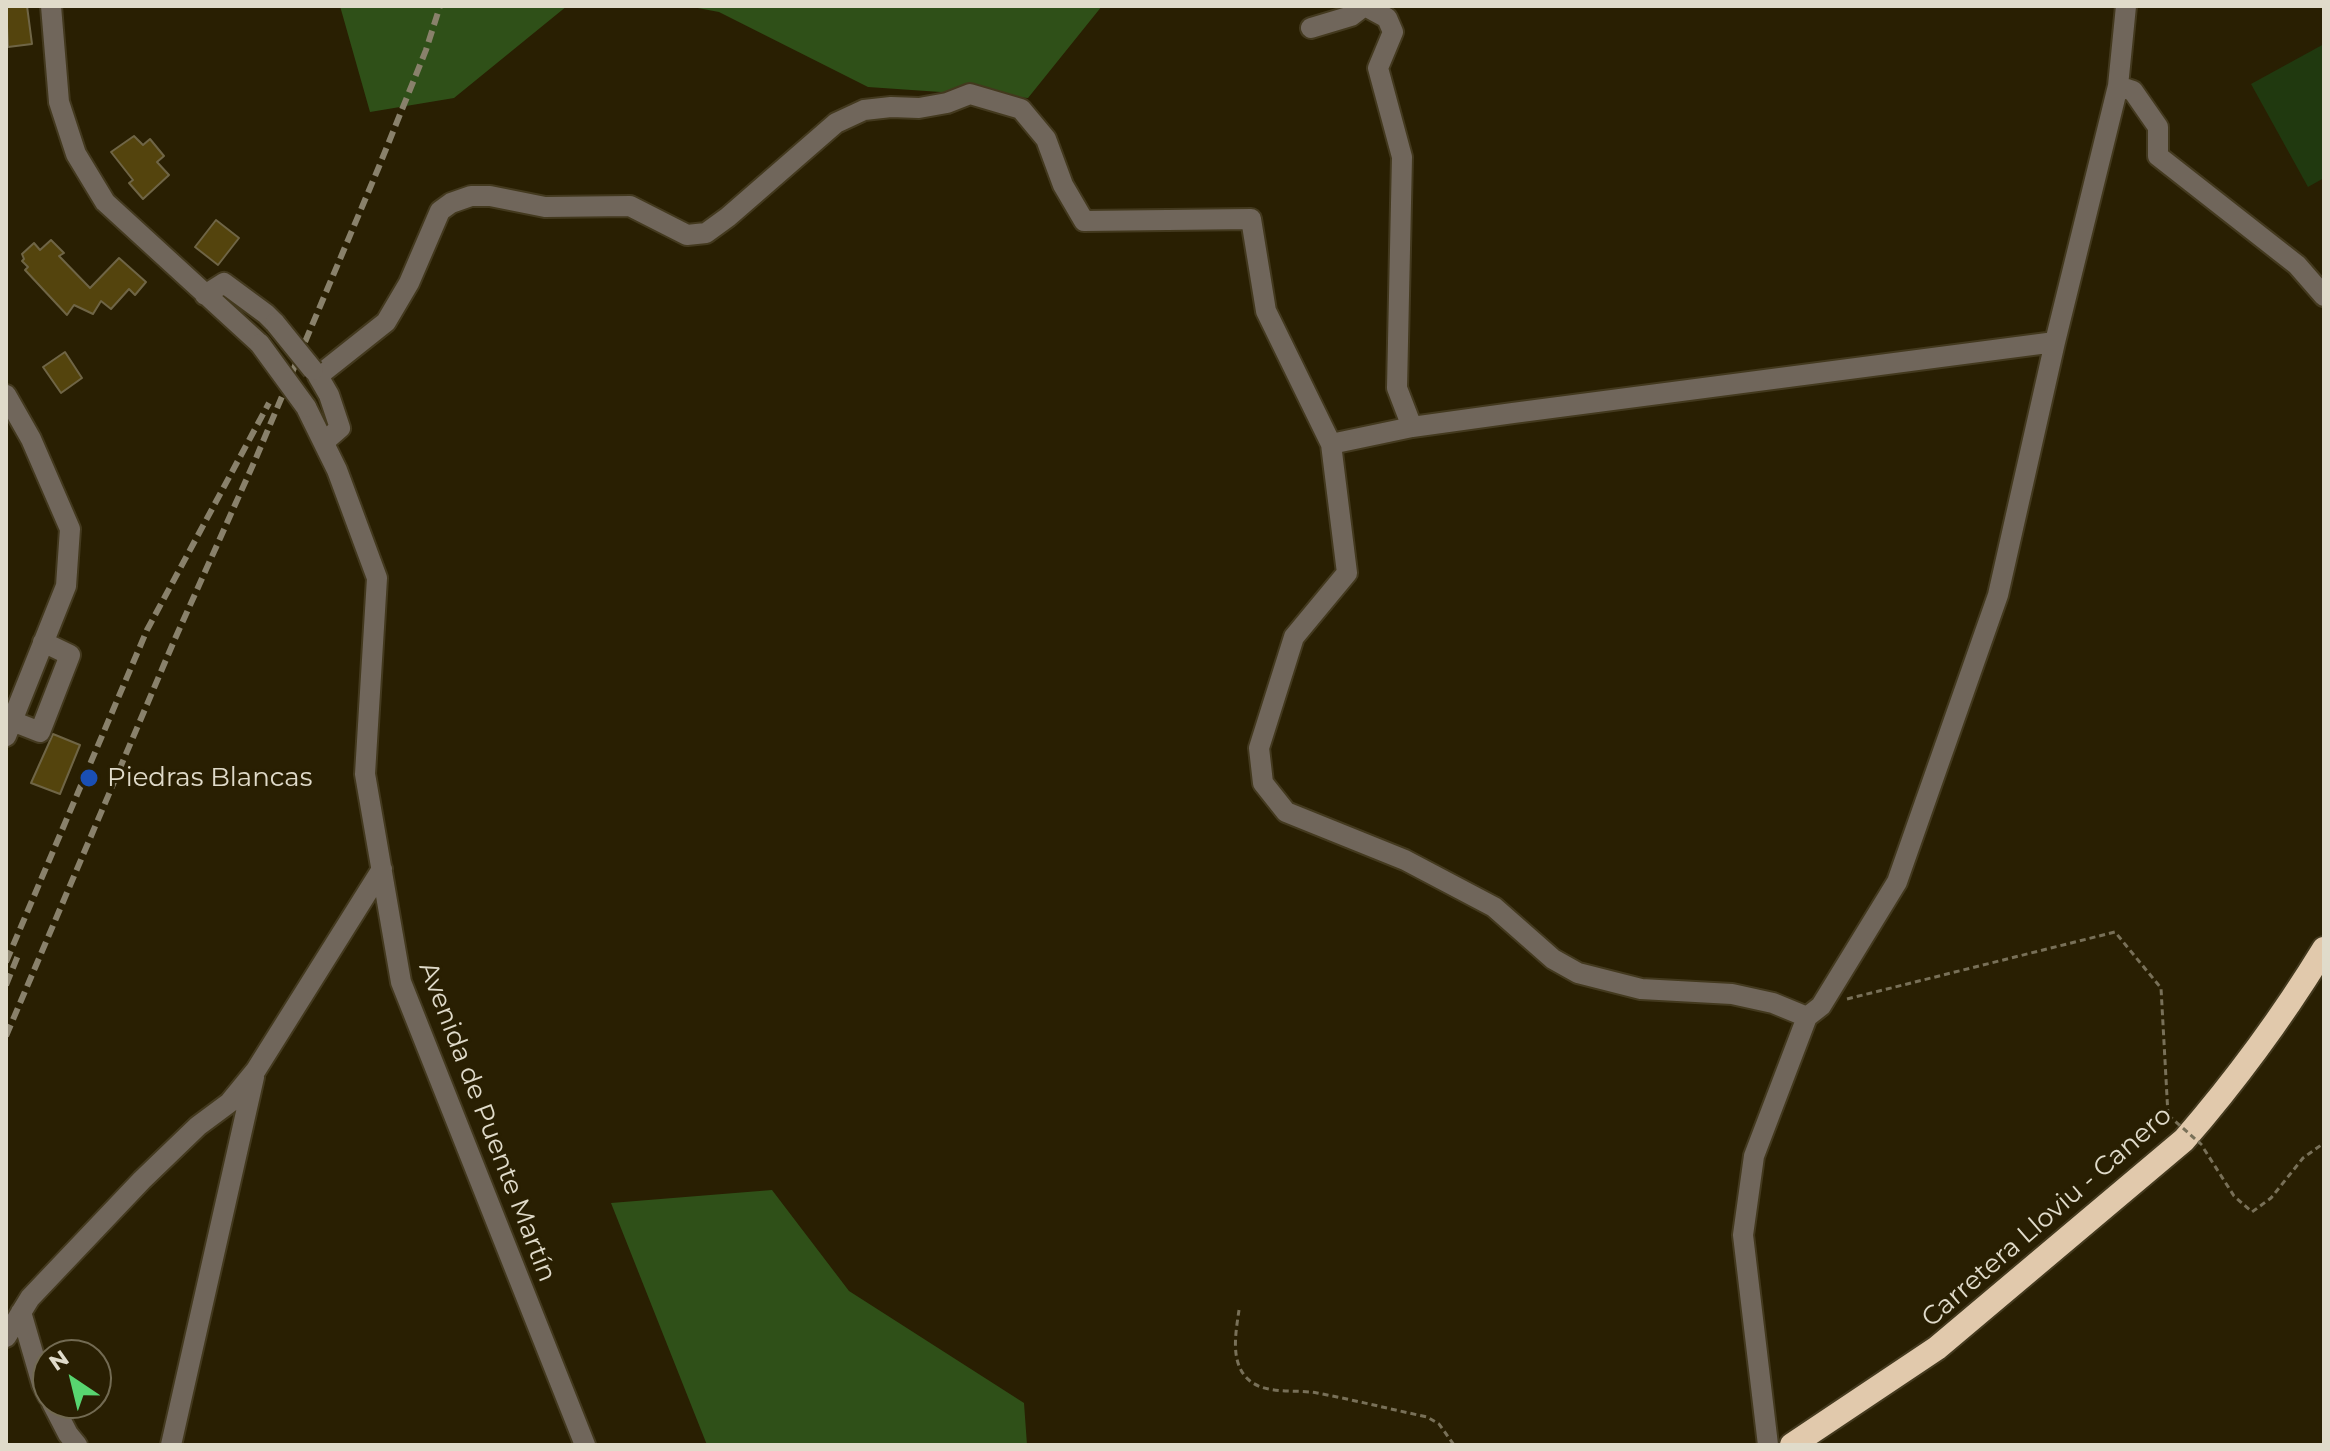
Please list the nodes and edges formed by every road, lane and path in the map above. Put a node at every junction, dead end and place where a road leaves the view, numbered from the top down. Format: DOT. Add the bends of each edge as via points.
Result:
graph roads {
  1 [pos="51,6"];
  2 [pos="1365,6"];
  3 [pos="2126,6"];
  4 [pos="1311,28"];
  5 [pos="2118,86"];
  6 [pos="205,295"];
  7 [pos="2324,296"];
  8 [pos="2055,342"];
  9 [pos="316,373"];
  10 [pos="6,395"];
  11 [pos="1412,427"];
  12 [pos="324,442"];
  13 [pos="1331,444"];
  14 [pos="43,642"];
  15 [pos="9,729"];
  16 [pos="382,869"];
  17 [pos="2324,949"];
  18 [pos="1814,1012"];
  19 [pos="256,1070"];
  20 [pos="2324,1143"];
  21 [pos="1239,1310"];
  22 [pos="21,1312"];
  23 [pos="6,1337"];
  24 [pos="32,1350"];
  25 [pos="60,1419"];
  26 [pos="77,1445"];
  27 [pos="171,1445"];
  28 [pos="585,1445"];
  29 [pos="1454,1445"];
  30 [pos="1768,1445"];
  31 [pos="1792,1445"];
  1 -- 6 [label="street, Avenida de Puente Martín" via="59,102 76,154 105,202"];
  2 -- 4 [label="street"];
  2 -- 11 [label="street" via="1387,18 1393,32 1378,68 1402,157 1397,388"];
  3 -- 5 [label="street"];
  5 -- 7 [label="street" via="2133,91 2158,127 2158,156 2297,265"];
  5 -- 8 [label="street"];
  6 -- 9 [label="street, bridge" via="224,283 266,314"];
  6 -- 12 [label="street, Avenida de Puente Martín, bridge" via="260,344 306,407"];
  8 -- 11 [label="street"];
  8 -- 18 [label="street" via="1998,595 1897,882"];
  9 -- 12 [label="street" via="340,428"];
  9 -- 13 [label="street" via="386,322 440,211 451,203 490,196 545,207 630,206 687,235 706,233 836,123 864,110 919,108 970,94 1021,109 1046,139 1084,221 1251,219 1266,311"];
  10 -- 14 [label="street" via="70,529 66,586"];
  11 -- 13 [label="street"];
  12 -- 16 [label="street, Avenida de Puente Martín" via="377,578 365,774"];
  13 -- 18 [label="street" via="1347,573 1294,637 1259,748 1263,783 1286,812 1405,860 1494,907 1553,959 1578,973 1641,989 1732,994"];
  14 -- 15 [label="street"];
  14 -- 15 [label="street" via="70,655 40,732"];
  16 -- 19 [label="street"];
  16 -- 28 [label="street, Avenida de Puente Martín" via="401,982"];
  17 -- 31 [label="highway, Carretera Lloviu - Canero" via="2292,1001 2184,1140 1937,1348"];
  18 -- 20 [label="path, bridge" via="2115,932 2161,988 2168,1115 2202,1145 2234,1196 2252,1212"];
  18 -- 30 [label="street" via="1754,1156 1743,1235"];
  19 -- 22 [label="street" via="229,1103 142,1180"];
  19 -- 27 [label="street"];
  21 -- 29 [label="path" via="1235,1343 1238,1363 1249,1380 1269,1389 1313,1392 1427,1417"];
  22 -- 23 [label="street"];
  22 -- 24 [label="street"];
  25 -- 26 [label="street"];
}
